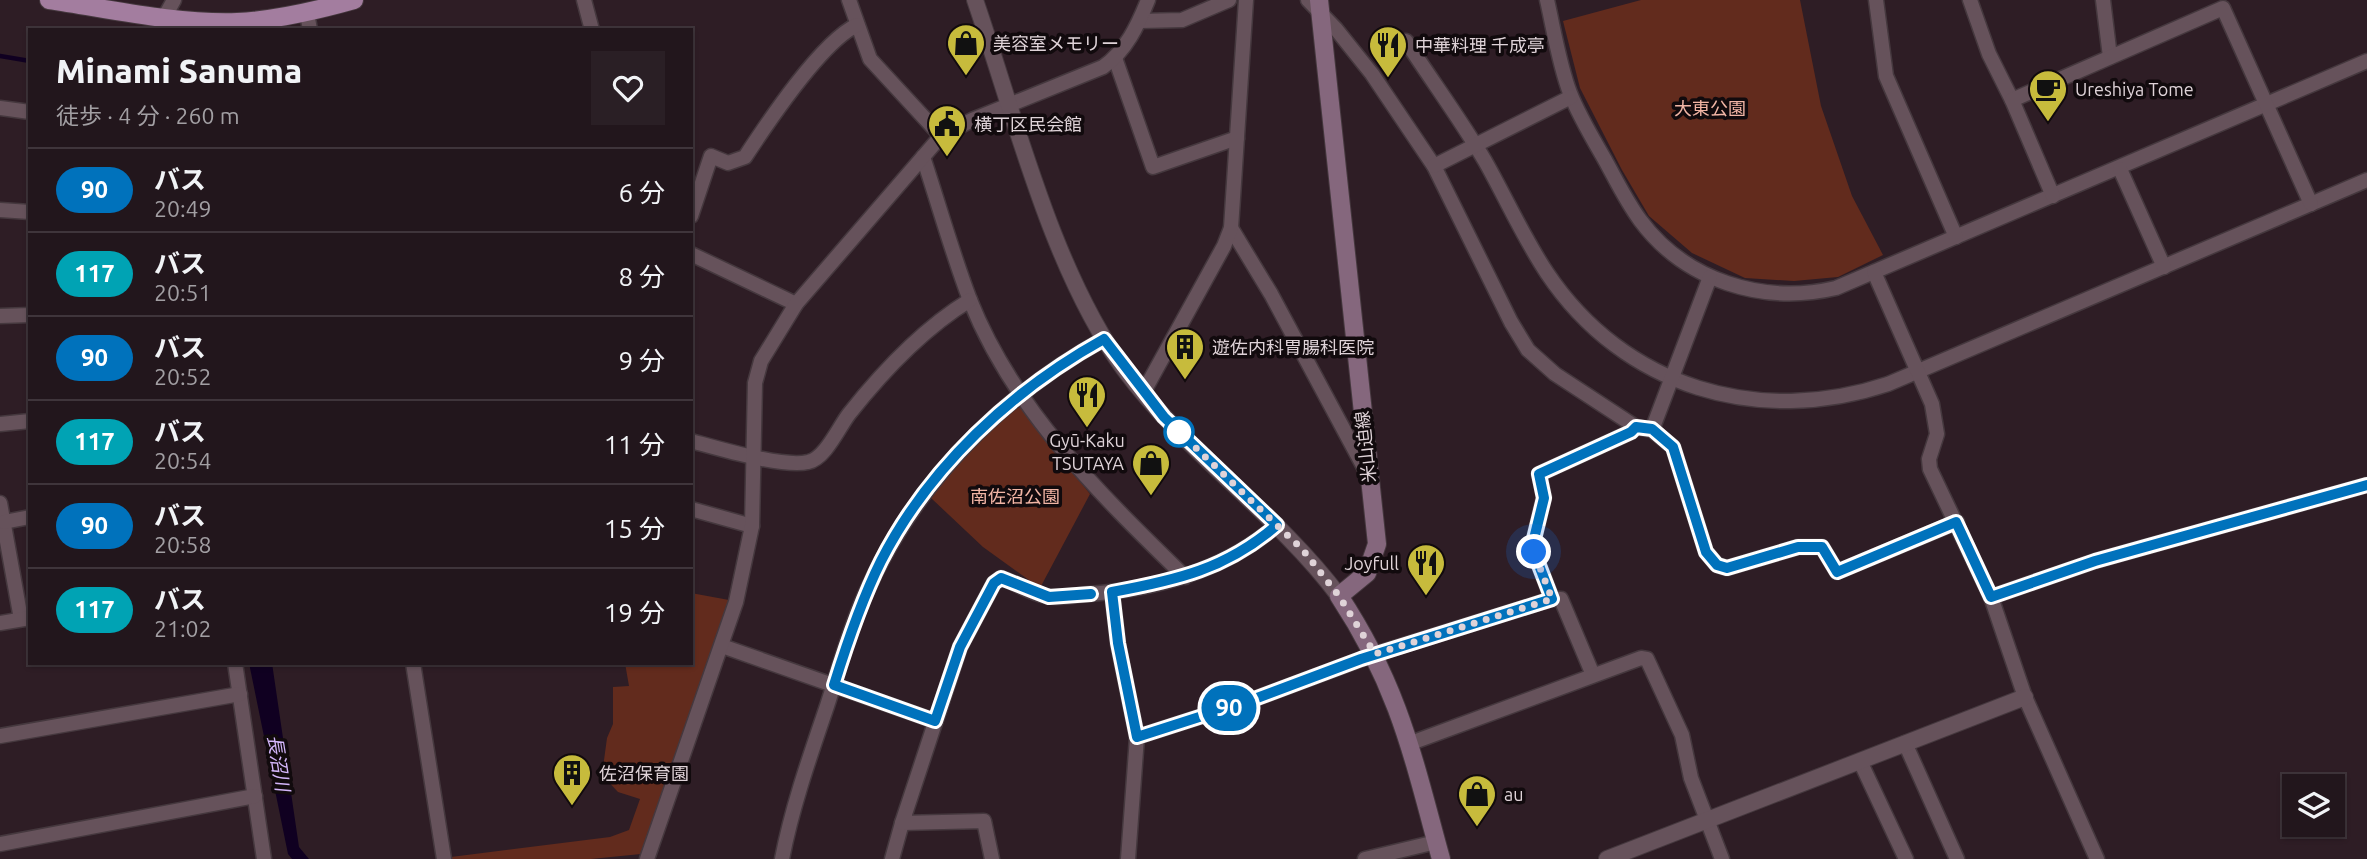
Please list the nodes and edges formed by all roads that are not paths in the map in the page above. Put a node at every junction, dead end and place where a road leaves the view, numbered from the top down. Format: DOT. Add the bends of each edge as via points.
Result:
graph roads {
  1 [pos="49,0"];
  2 [pos="174,0"];
  3 [pos="354,0"];
  4 [pos="584,0"];
  5 [pos="849,0"];
  6 [pos="975,0"];
  7 [pos="1148,0"];
  8 [pos="1229,0"];
  9 [pos="1246,0"];
  10 [pos="1547,0"];
  11 [pos="1876,0"];
  12 [pos="1970,0"];
  13 [pos="2103,0"];
  14 [pos="1316,5"];
  15 [pos="165,16"];
  16 [pos="308,21"];
  17 [pos="1140,21"];
  18 [pos="857,25"];
  19 [pos="591,28"];
  20 [pos="1406,41"];
  21 [pos="2110,57"];
  22 [pos="1115,58"];
  23 [pos="2367,61"];
  24 [pos="1571,97"];
  25 [pos="2012,100"];
  26 [pos="1011,105"];
  27 [pos="2267,106"];
  28 [pos="0,108"];
  29 [pos="28,112"];
  30 [pos="941,136"];
  31 [pos="1237,138"];
  32 [pos="1474,145"];
  33 [pos="923,158"];
  34 [pos="1434,166"];
  35 [pos="2120,169"];
  36 [pos="2367,180"];
  37 [pos="2053,196"];
  38 [pos="2311,204"];
  39 [pos="0,210"];
  40 [pos="693,210"];
  41 [pos="28,212"];
  42 [pos="1231,228"];
  43 [pos="1956,237"];
  44 [pos="693,255"];
  45 [pos="2164,267"];
  46 [pos="1874,272"];
  47 [pos="1710,277"];
  48 [pos="970,300"];
  49 [pos="796,304"];
  50 [pos="28,315"];
  51 [pos="0,316"];
  52 [pos="1104,339"];
  53 [pos="1918,372"];
  54 [pos="1670,377"];
  55 [pos="1020,393"];
  56 [pos="1143,393"];
  57 [pos="28,421"];
  58 [pos="0,424"];
  59 [pos="1636,427"];
  60 [pos="1652,429"];
  61 [pos="693,442"];
  62 [pos="752,457"];
  63 [pos="1367,473"];
  64 [pos="2367,485"];
  65 [pos="0,503"];
  66 [pos="693,510"];
  67 [pos="28,517"];
  68 [pos="4,522"];
  69 [pos="1956,522"];
  70 [pos="1277,525"];
  71 [pos="752,526"];
  72 [pos="1185,577"];
  73 [pos="1112,592"];
  74 [pos="1339,596"];
  75 [pos="1991,597"];
  76 [pos="1552,599"];
  77 [pos="25,619"];
  78 [pos="0,623"];
  79 [pos="722,646"];
  80 [pos="1375,654"];
  81 [pos="235,665"];
  82 [pos="413,665"];
  83 [pos="1593,675"];
  84 [pos="834,685"];
  85 [pos="240,694"];
  86 [pos="2025,697"];
  87 [pos="935,721"];
  88 [pos="0,736"];
  89 [pos="1137,737"];
  90 [pos="1411,743"];
  91 [pos="1905,743"];
  92 [pos="1860,761"];
  93 [pos="255,796"];
  94 [pos="1706,821"];
  95 [pos="902,823"];
  96 [pos="0,844"];
  97 [pos="1438,850"];
  98 [pos="264,859"];
  99 [pos="444,859"];
  100 [pos="647,859"];
  101 [pos="782,859"];
  102 [pos="891,859"];
  103 [pos="992,859"];
  104 [pos="1128,859"];
  105 [pos="1365,859"];
  106 [pos="1607,859"];
  107 [pos="1721,859"];
  108 [pos="1906,859"];
  109 [pos="1957,859"];
  110 [pos="2097,859"];
  1 -- 15 [label="main road"];
  2 -- 15 [label="street"];
  3 -- 16 [label="main road"];
  4 -- 19 [label="street"];
  5 -- 18 [label="street"];
  6 -- 26 [label="street"];
  7 -- 17 [label="street"];
  8 -- 17 [label="street" via="1182,20"];
  9 -- 31 [label="street"];
  10 -- 24 [label="street"];
  11 -- 43 [label="street" via="1886,76"];
  12 -- 25 [label="street"];
  13 -- 21 [label="street"];
  14 -- 34 [label="street" via="1378,83"];
  14 -- 63 [label="main road, 米山迫線"];
  15 -- 16 [label="main road" via="233,22"];
  17 -- 22 [label="street"];
  18 -- 30 [label="street" via="870,59"];
  18 -- 40 [label="street" via="840,34 820,56 745,157 728,163 710,156"];
  20 -- 32 [label="street"];
  21 -- 25 [label="street"];
  21 -- 27 [label="street" via="2223,8"];
  22 -- 26 [label="street" via="1073,81"];
  22 -- 31 [label="street" via="1153,167"];
  23 -- 27 [label="street"];
  24 -- 32 [label="street"];
  24 -- 47 [label="street" via="1639,219 1671,253"];
  25 -- 37 [label="street"];
  26 -- 30 [label="street"];
  26 -- 52 [label="street" via="1061,250"];
  27 -- 35 [label="street"];
  27 -- 38 [label="street"];
  28 -- 29 [label="street"];
  30 -- 33 [label="street"];
  31 -- 42 [label="street"];
  32 -- 34 [label="street"];
  32 -- 54 [label="street" via="1546,271 1574,307 1628,355"];
  33 -- 48 [label="street"];
  33 -- 49 [label="street"];
  34 -- 59 [label="street" via="1528,350 1555,374"];
  35 -- 37 [label="street"];
  35 -- 45 [label="street"];
  36 -- 38 [label="street"];
  37 -- 43 [label="street"];
  38 -- 45 [label="street"];
  39 -- 41 [label="street"];
  42 -- 56 [label="street"];
  42 -- 63 [label="street"];
  43 -- 46 [label="street"];
  44 -- 49 [label="street"];
  45 -- 53 [label="street"];
  46 -- 47 [label="street" via="1836,288 1803,294 1750,291"];
  46 -- 53 [label="street"];
  47 -- 54 [label="street"];
  48 -- 55 [label="street"];
  48 -- 62 [label="street" via="893,365 819,456 808,463"];
  49 -- 62 [label="street" via="757,372"];
  50 -- 51 [label="street"];
  52 -- 55 [label="street"];
  52 -- 56 [label="street"];
  53 -- 54 [label="street" via="1857,394 1801,402 1735,398"];
  53 -- 69 [label="street" via="1937,421 1930,469"];
  54 -- 60 [label="street"];
  55 -- 72 [label="street" via="1087,480"];
  55 -- 84 [label="street" via="943,471 897,534 864,596"];
  56 -- 70 [label="street"];
  57 -- 58 [label="street"];
  59 -- 60 [label="street"];
  59 -- 76 [label="street" via="1539,474 1544,498 1532,547"];
  60 -- 69 [label="street" via="1673,447 1706,552 1723,568 1812,546 1822,547 1837,572"];
  61 -- 62 [label="street"];
  62 -- 71 [label="street"];
  63 -- 74 [label="main road, 米山迫線" via="1377,544 1374,561 1367,573"];
  64 -- 75 [label="street" via="2095,561"];
  65 -- 68 [label="street"];
  66 -- 71 [label="street"];
  67 -- 68 [label="street"];
  68 -- 77 [label="street"];
  69 -- 75 [label="street"];
  70 -- 72 [label="street" via="1251,547"];
  70 -- 74 [label="street"];
  71 -- 79 [label="street"];
  72 -- 73 [label="street"];
  73 -- 87 [label="street" via="1049,597 1001,578 979,608 960,647"];
  73 -- 89 [label="street"];
  74 -- 80 [label="main road"];
  75 -- 86 [label="street"];
  76 -- 80 [label="street"];
  76 -- 83 [label="street" via="1561,599"];
  77 -- 78 [label="street"];
  79 -- 84 [label="street"];
  79 -- 100 [label="street"];
  80 -- 89 [label="street"];
  80 -- 90 [label="main road"];
  81 -- 85 [label="street"];
  82 -- 99 [label="street"];
  83 -- 90 [label="street"];
  83 -- 94 [label="street" via="1641,658 1651,663 1682,735 1690,778"];
  84 -- 87 [label="street"];
  84 -- 101 [label="street" via="795,802"];
  85 -- 88 [label="street"];
  85 -- 93 [label="street"];
  86 -- 91 [label="street"];
  86 -- 110 [label="street"];
  87 -- 95 [label="street"];
  89 -- 104 [label="street"];
  90 -- 97 [label="main road"];
  91 -- 92 [label="street"];
  91 -- 109 [label="street"];
  92 -- 94 [label="street"];
  92 -- 108 [label="street"];
  93 -- 96 [label="street"];
  93 -- 98 [label="street"];
  94 -- 106 [label="street"];
  94 -- 107 [label="street"];
  95 -- 102 [label="street"];
  95 -- 103 [label="street" via="984,821"];
  97 -- 105 [label="street"];
}
